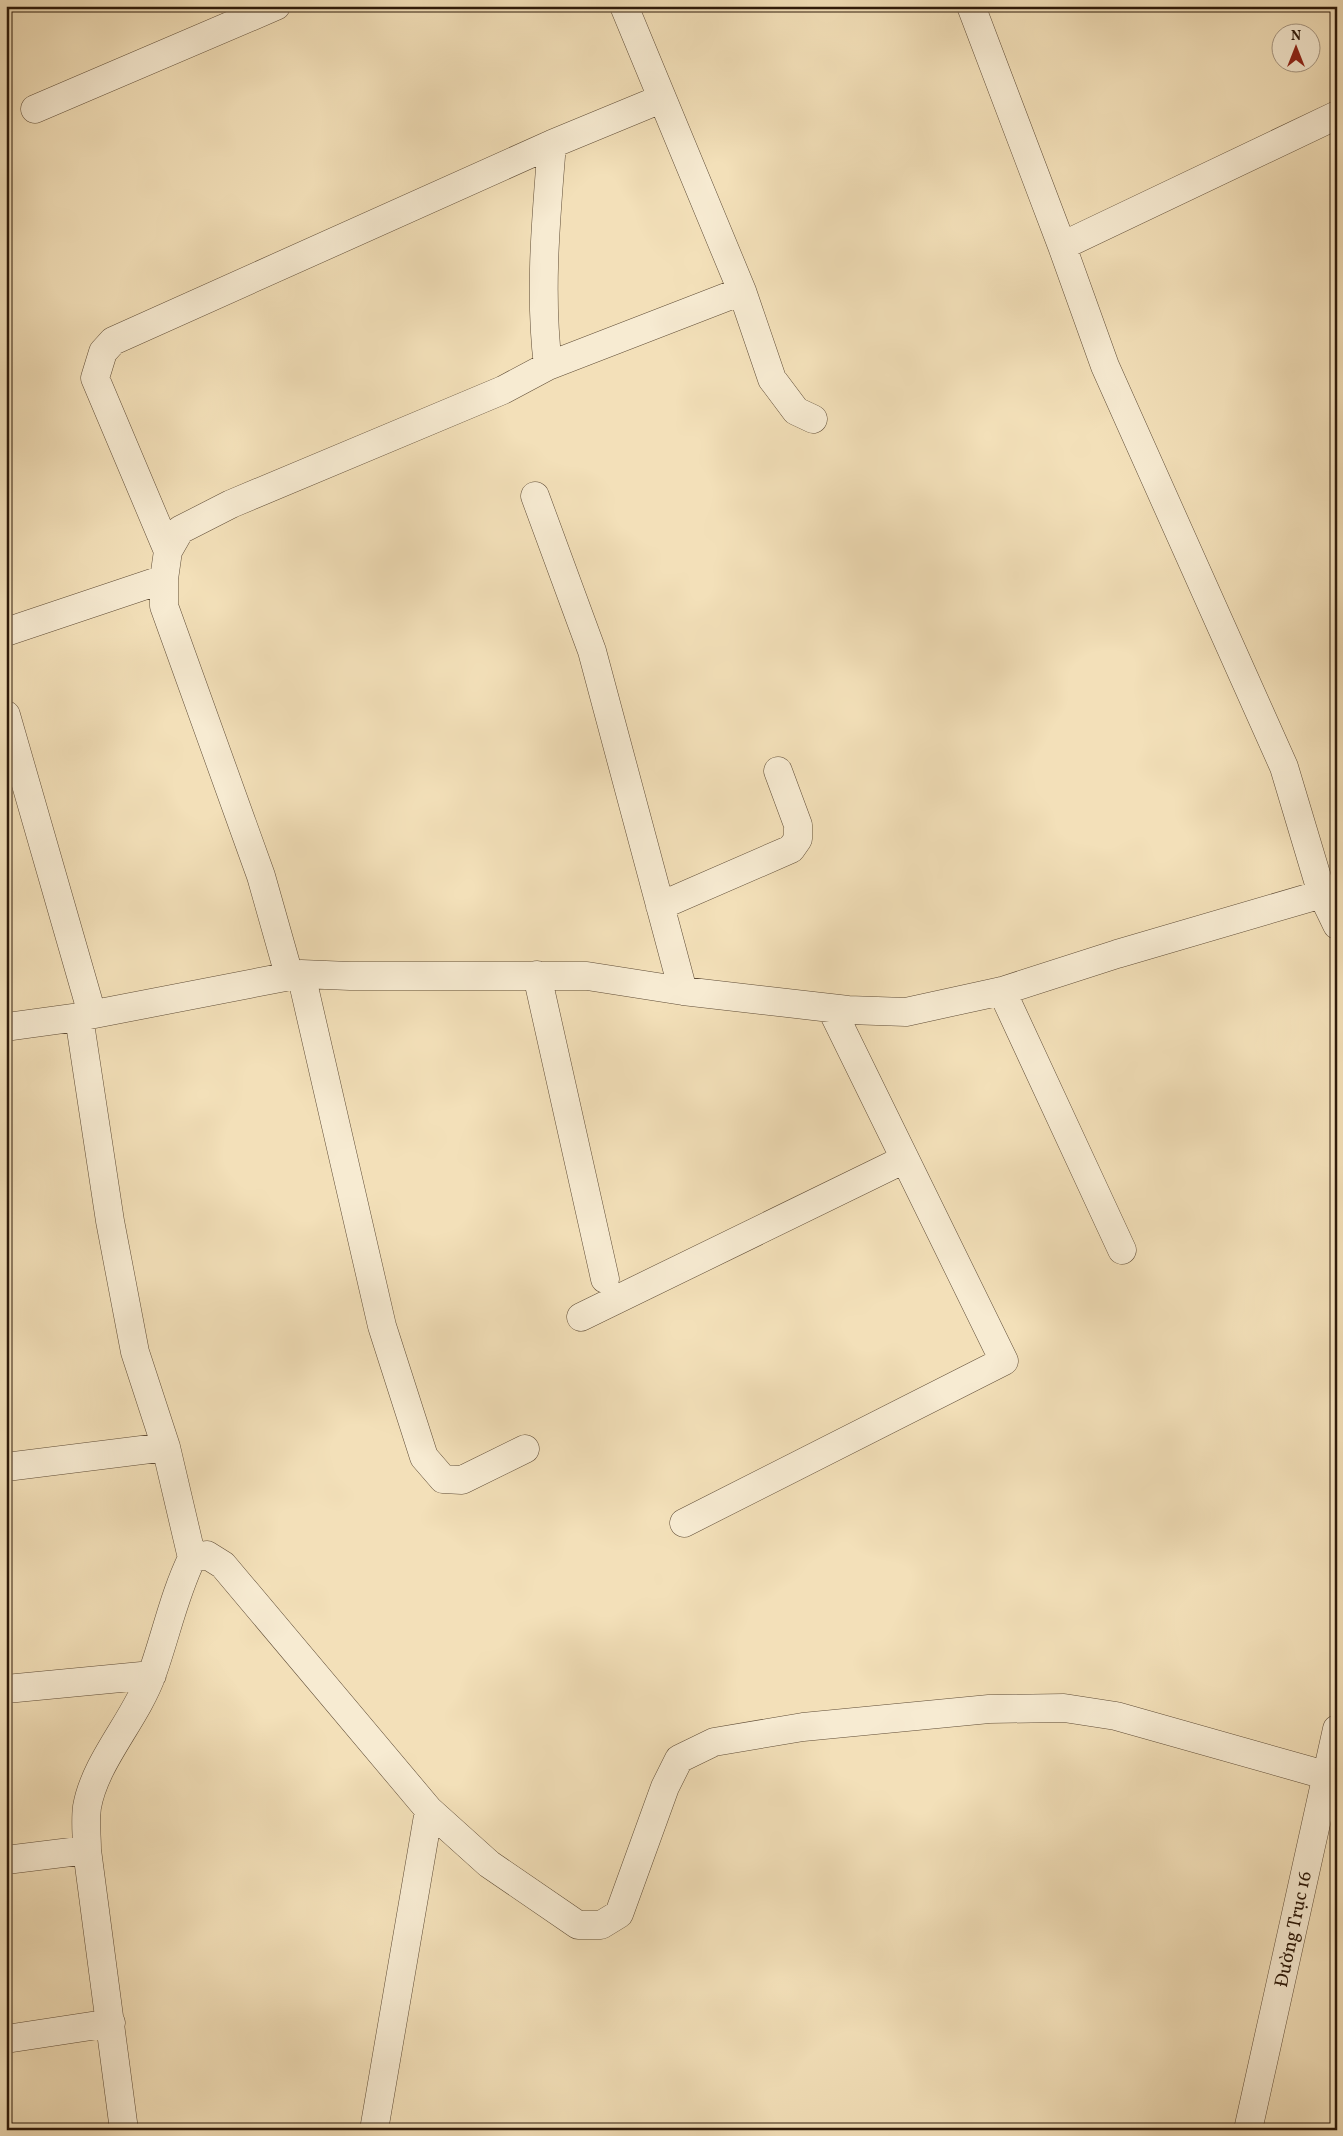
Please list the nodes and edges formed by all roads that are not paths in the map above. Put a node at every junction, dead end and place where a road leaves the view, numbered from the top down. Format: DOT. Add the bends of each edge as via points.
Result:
graph roads {
  1 [pos="276,6"];
  2 [pos="624,6"];
  3 [pos="971,6"];
  4 [pos="661,99"];
  5 [pos="35,110"];
  6 [pos="1337,115"];
  7 [pos="552,144"];
  8 [pos="1062,246"];
  9 [pos="742,291"];
  10 [pos="548,366"];
  11 [pos="813,419"];
  12 [pos="535,496"];
  13 [pos="168,551"];
  14 [pos="164,579"];
  15 [pos="6,632"];
  16 [pos="6,715"];
  17 [pos="778,771"];
  18 [pos="1329,892"];
  19 [pos="660,906"];
  20 [pos="1337,925"];
  21 [pos="295,974"];
  22 [pos="537,975"];
  23 [pos="683,991"];
  24 [pos="1002,991"];
  25 [pos="831,1008"];
  26 [pos="86,1015"];
  27 [pos="6,1027"];
  28 [pos="905,1159"];
  29 [pos="1122,1250"];
  30 [pos="605,1279"];
  31 [pos="582,1317"];
  32 [pos="166,1447"];
  33 [pos="525,1449"];
  34 [pos="6,1467"];
  35 [pos="684,1523"];
  36 [pos="192,1558"];
  37 [pos="152,1675"];
  38 [pos="6,1689"];
  39 [pos="1337,1729"];
  40 [pos="1325,1776"];
  41 [pos="429,1810"];
  42 [pos="87,1850"];
  43 [pos="6,1860"];
  44 [pos="111,2023"];
  45 [pos="6,2039"];
  46 [pos="124,2130"];
  47 [pos="374,2130"];
  48 [pos="1248,2130"];
  1 -- 5 [label="street"];
  2 -- 4 [label="street"];
  3 -- 8 [label="street"];
  4 -- 7 [label="street"];
  4 -- 9 [label="street"];
  6 -- 8 [label="street"];
  7 -- 10 [label="street" via="544,291"];
  7 -- 13 [label="street" via="113,341 103,352 95,378"];
  8 -- 18 [label="street" via="1105,366 1284,767"];
  9 -- 10 [label="street"];
  9 -- 11 [label="street" via="772,380 796,411"];
  10 -- 13 [label="street" via="503,390 231,504 180,530"];
  12 -- 19 [label="street" via="592,651"];
  13 -- 14 [label="street"];
  14 -- 15 [label="street"];
  14 -- 21 [label="street" via="164,606"];
  16 -- 26 [label="street"];
  17 -- 19 [label="street" via="798,825 798,839 791,849"];
  18 -- 20 [label="street"];
  18 -- 24 [label="street"];
  19 -- 23 [label="street"];
  21 -- 22 [label="street"];
  21 -- 26 [label="street"];
  21 -- 33 [label="street" via="382,1326 424,1456 443,1479 462,1480"];
  22 -- 23 [label="street" via="587,976"];
  22 -- 30 [label="street"];
  23 -- 25 [label="street"];
  24 -- 25 [label="street" via="906,1012"];
  24 -- 29 [label="street"];
  25 -- 28 [label="street"];
  26 -- 27 [label="street"];
  26 -- 32 [label="street" via="110,1221 135,1352"];
  28 -- 31 [label="street"];
  28 -- 35 [label="street" via="1004,1361"];
  32 -- 34 [label="street"];
  32 -- 36 [label="street"];
  36 -- 37 [label="street" via="180,1582"];
  36 -- 41 [label="street" via="207,1555 223,1565"];
  37 -- 38 [label="street"];
  37 -- 42 [label="street" via="100,1770 87,1807"];
  39 -- 40 [label="street, Đường Trục 16"];
  40 -- 41 [label="street" via="1116,1716 1064,1708 989,1709 812,1726 714,1742 679,1759 665,1788 619,1914 601,1925 578,1925 489,1864"];
  40 -- 48 [label="street, Đường Trục 16"];
  41 -- 47 [label="street"];
  42 -- 43 [label="street"];
  42 -- 44 [label="street"];
  44 -- 45 [label="street"];
  44 -- 46 [label="street"];
}
